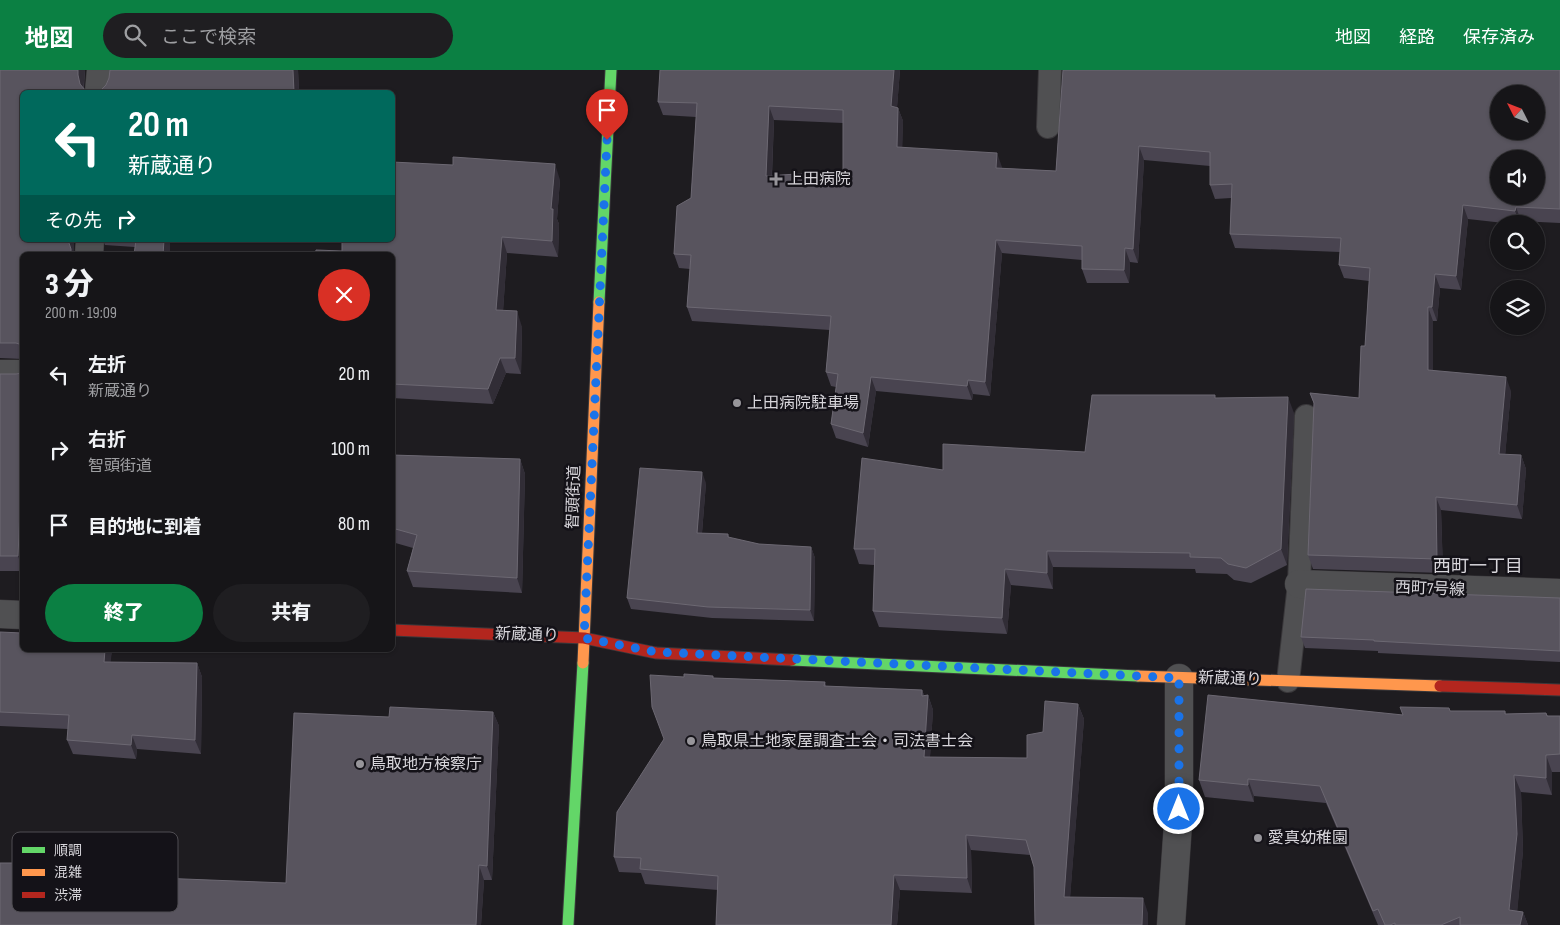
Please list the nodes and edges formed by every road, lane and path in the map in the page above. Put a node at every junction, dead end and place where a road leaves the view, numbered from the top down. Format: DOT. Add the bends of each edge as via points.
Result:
graph roads {
  1 [pos="101,70"];
  2 [pos="611,70"];
  3 [pos="1050,70"];
  4 [pos="100,90"];
  5 [pos="1048,128"];
  6 [pos="0,374"];
  7 [pos="20,374"];
  8 [pos="1306,416"];
  9 [pos="1299,584"];
  10 [pos="1560,593"];
  11 [pos="0,614"];
  12 [pos="20,615"];
  13 [pos="395,630"];
  14 [pos="584,638"];
  15 [pos="1179,678"];
  16 [pos="1288,681"];
  17 [pos="1560,690"];
  18 [pos="568,925"];
  19 [pos="1172,925"];
  1 -- 4 [label="street"];
  2 -- 14 [label="street, 智頭街道"];
  3 -- 5 [label="lane"];
  6 -- 7 [label="street"];
  8 -- 9 [label="lane"];
  9 -- 10 [label="street, 西町7号線"];
  9 -- 16 [label="lane"];
  11 -- 12 [label="street"];
  13 -- 14 [label="street, 新蔵通り"];
  14 -- 15 [label="street, 新蔵通り" via="656,652"];
  14 -- 18 [label="street, 智頭街道"];
  15 -- 16 [label="street, 新蔵通り"];
  15 -- 19 [label="street" via="1179,809"];
  16 -- 17 [label="street, 新蔵通り"];
}
